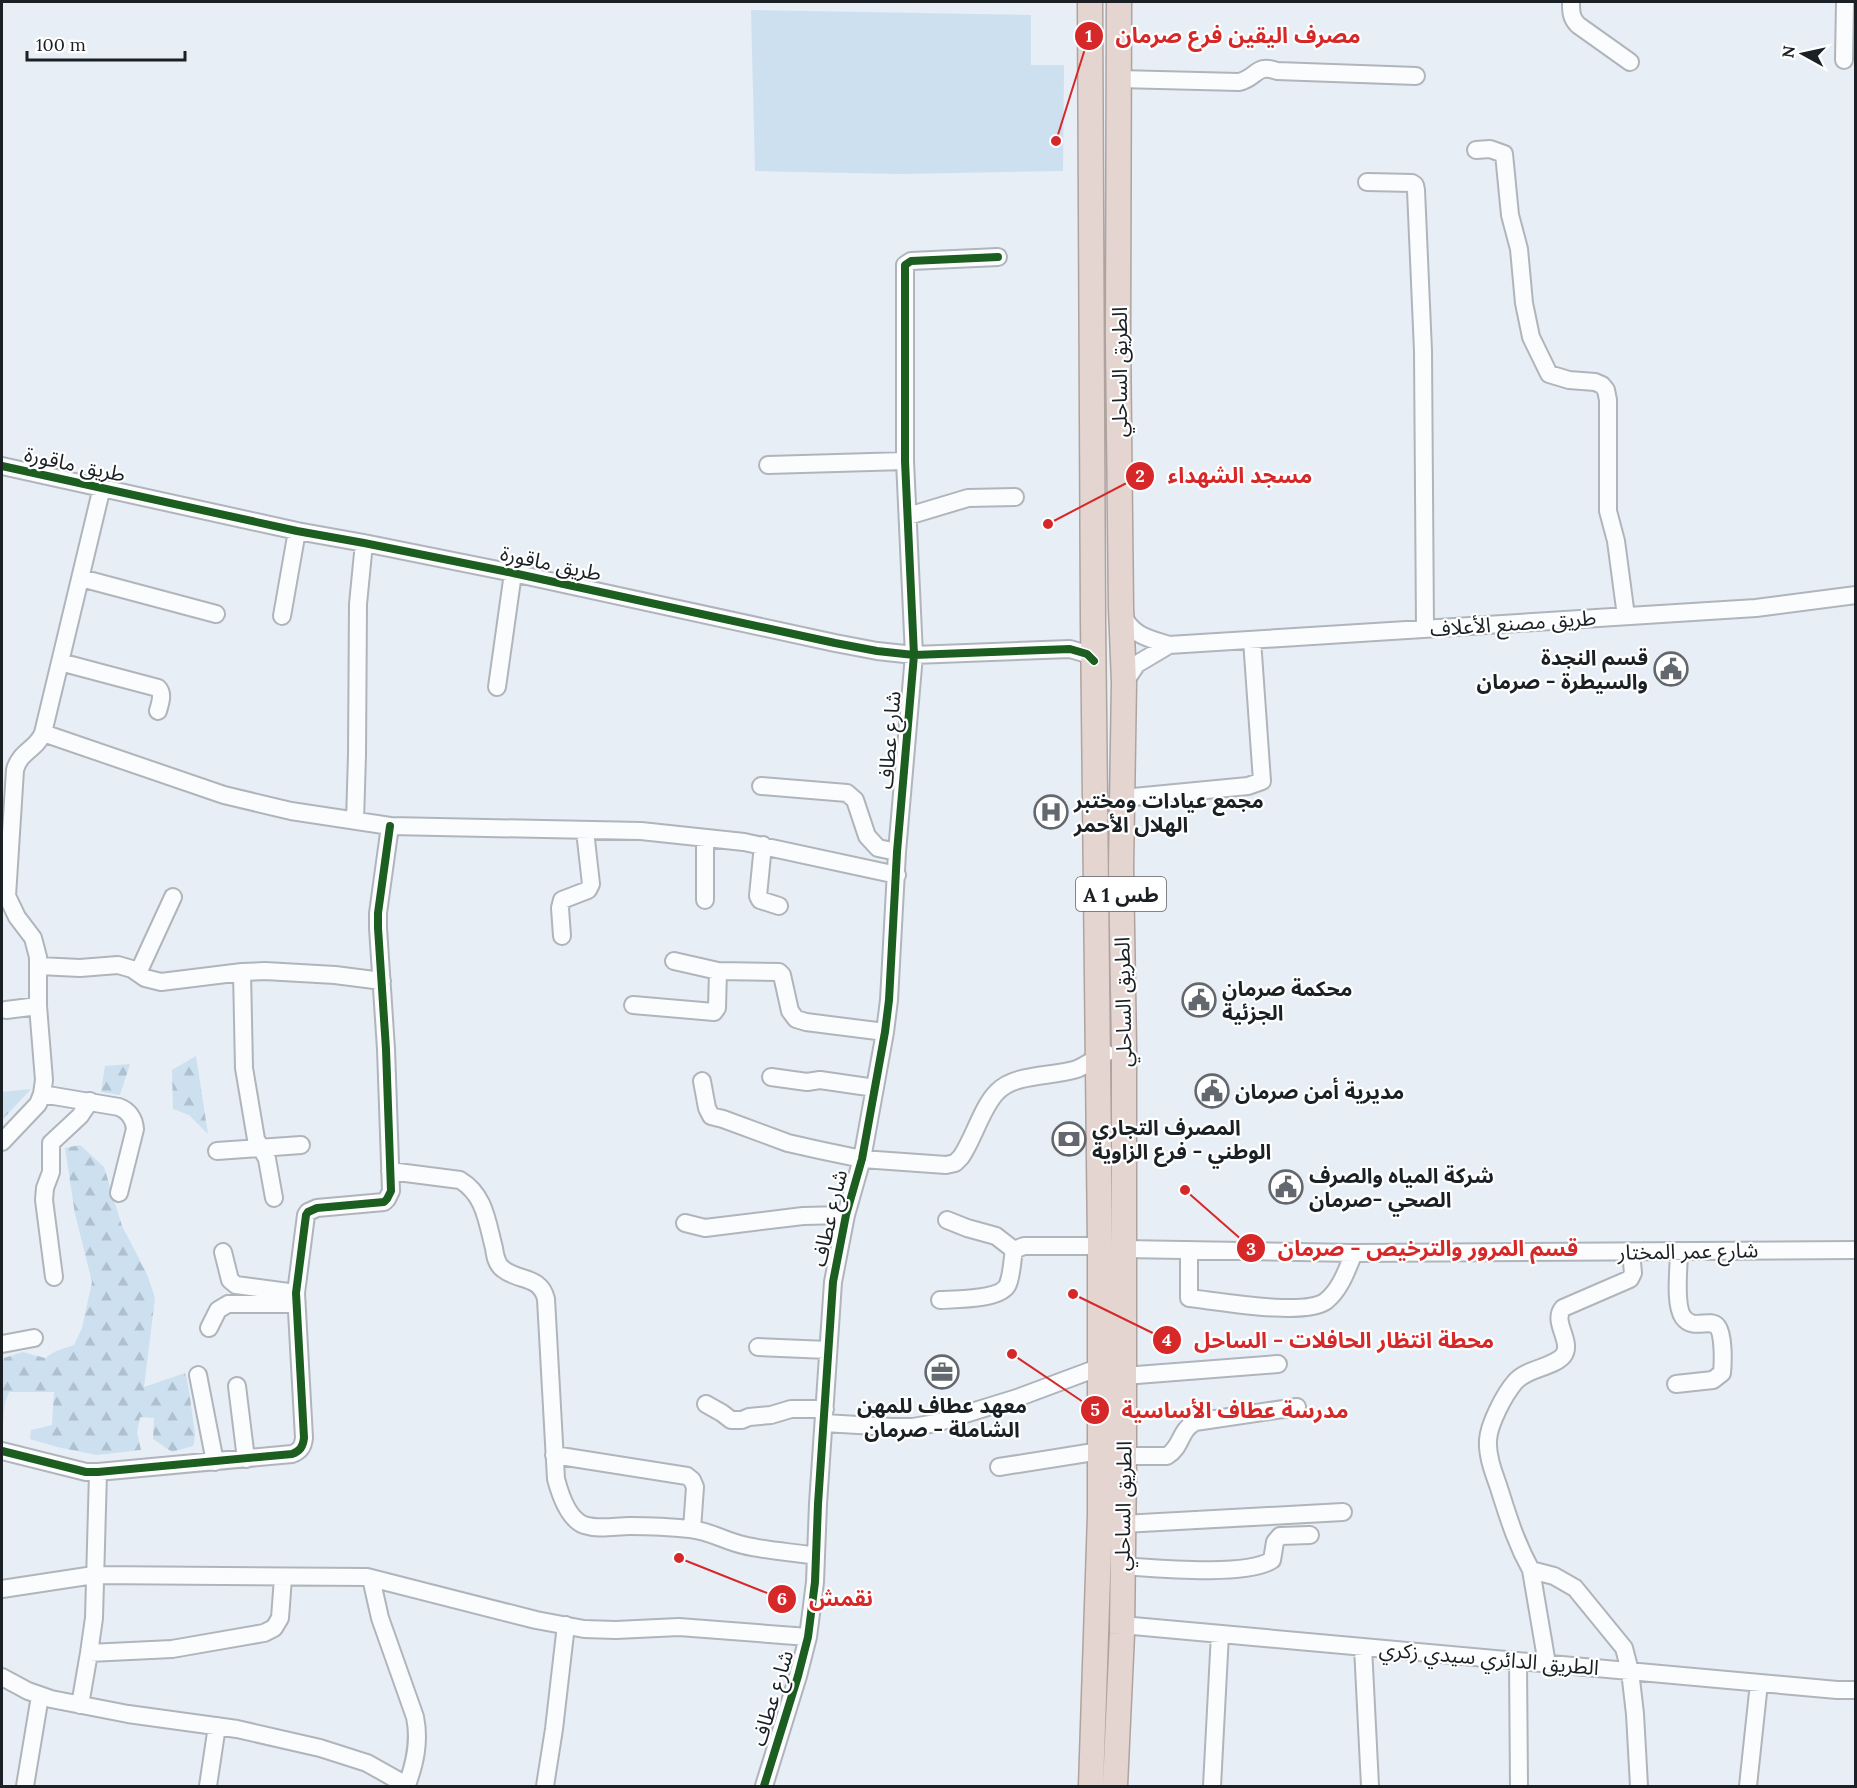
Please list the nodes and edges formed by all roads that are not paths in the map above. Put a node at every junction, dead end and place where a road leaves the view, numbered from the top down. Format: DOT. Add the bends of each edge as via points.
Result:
graph roads {
  1 [pos="1090,2"];
  2 [pos="1119,2"];
  3 [pos="1571,2"];
  4 [pos="1845,2"];
  5 [pos="1844,60"];
  6 [pos="1630,63"];
  7 [pos="1416,76"];
  8 [pos="1119,79"];
  9 [pos="1476,150"];
  10 [pos="1367,182"];
  11 [pos="998,257"];
  12 [pos="905,461"];
  13 [pos="768,465"];
  14 [pos="2,466"];
  15 [pos="102,488"];
  16 [pos="1015,497"];
  17 [pos="908,516"];
  18 [pos="297,531"];
  19 [pos="364,543"];
  20 [pos="513,573"];
  21 [pos="81,578"];
  22 [pos="1856,595"];
  23 [pos="1121,608"];
  24 [pos="216,614"];
  25 [pos="282,616"];
  26 [pos="1626,616"];
  27 [pos="1093,622"];
  28 [pos="1425,629"];
  29 [pos="1252,640"];
  30 [pos="1169,645"];
  31 [pos="1049,649"];
  32 [pos="914,654"];
  33 [pos="1094,660"];
  34 [pos="60,662"];
  35 [pos="1124,683"];
  36 [pos="497,687"];
  37 [pos="158,711"];
  38 [pos="43,733"];
  39 [pos="761,786"];
  40 [pos="1123,798"];
  41 [pos="355,821"];
  42 [pos="390,826"];
  43 [pos="585,831"];
  44 [pos="705,838"];
  45 [pos="763,845"];
  46 [pos="897,852"];
  47 [pos="897,875"];
  48 [pos="4,896"];
  49 [pos="173,897"];
  50 [pos="705,900"];
  51 [pos="779,906"];
  52 [pos="562,936"];
  53 [pos="674,961"];
  54 [pos="39,966"];
  55 [pos="718,971"];
  56 [pos="242,972"];
  57 [pos="138,973"];
  58 [pos="382,981"];
  59 [pos="633,1005"];
  60 [pos="38,1006"];
  61 [pos="6,1011"];
  62 [pos="885,1032"];
  63 [pos="1124,1047"];
  64 [pos="1099,1056"];
  65 [pos="771,1077"];
  66 [pos="702,1081"];
  67 [pos="875,1088"];
  68 [pos="42,1094"];
  69 [pos="90,1101"];
  70 [pos="2,1142"];
  71 [pos="301,1145"];
  72 [pos="260,1148"];
  73 [pos="217,1151"];
  74 [pos="862,1159"];
  75 [pos="390,1171"];
  76 [pos="119,1193"];
  77 [pos="274,1198"];
  78 [pos="846,1215"];
  79 [pos="947,1220"];
  80 [pos="685,1223"];
  81 [pos="1100,1245"];
  82 [pos="1014,1250"];
  83 [pos="1124,1250"];
  84 [pos="1189,1250"];
  85 [pos="1856,1250"];
  86 [pos="1679,1251"];
  87 [pos="223,1252"];
  88 [pos="1631,1252"];
  89 [pos="1354,1253"];
  90 [pos="54,1276"];
  91 [pos="296,1299"];
  92 [pos="940,1299"];
  93 [pos="209,1328"];
  94 [pos="34,1338"];
  95 [pos="2,1344"];
  96 [pos="758,1347"];
  97 [pos="828,1350"];
  98 [pos="1278,1364"];
  99 [pos="1100,1367"];
  100 [pos="198,1375"];
  101 [pos="1124,1376"];
  102 [pos="1676,1384"];
  103 [pos="237,1386"];
  104 [pos="706,1404"];
  105 [pos="1297,1407"];
  106 [pos="825,1416"];
  107 [pos="2,1451"];
  108 [pos="1100,1451"];
  109 [pos="554,1455"];
  110 [pos="1124,1456"];
  111 [pos="246,1459"];
  112 [pos="215,1462"];
  113 [pos="999,1467"];
  114 [pos="98,1472"];
  115 [pos="1343,1512"];
  116 [pos="1123,1524"];
  117 [pos="692,1529"];
  118 [pos="1310,1535"];
  119 [pos="816,1556"];
  120 [pos="1122,1566"];
  121 [pos="1531,1570"];
  122 [pos="94,1575"];
  123 [pos="283,1578"];
  124 [pos="371,1578"];
  125 [pos="2,1589"];
  126 [pos="566,1625"];
  127 [pos="1122,1625"];
  128 [pos="1220,1634"];
  129 [pos="808,1637"];
  130 [pos="1363,1647"];
  131 [pos="89,1653"];
  132 [pos="1518,1661"];
  133 [pos="1546,1664"];
  134 [pos="1630,1671"];
  135 [pos="2,1677"];
  136 [pos="1759,1683"];
  137 [pos="1856,1690"];
  138 [pos="40,1696"];
  139 [pos="80,1705"];
  140 [pos="217,1726"];
  141 [pos="382,1779"];
  142 [pos="26,1786"];
  143 [pos="208,1786"];
  144 [pos="408,1786"];
  145 [pos="545,1786"];
  146 [pos="764,1786"];
  147 [pos="1091,1786"];
  148 [pos="1115,1786"];
  149 [pos="1212,1786"];
  150 [pos="1370,1786"];
  151 [pos="1519,1786"];
  152 [pos="1639,1786"];
  153 [pos="1748,1786"];
  1 -- 27 [label="highway, الطريق الساحلي / A 1 طس"];
  2 -- 8 [label="highway, الطريق الساحلي / A 1 طس"];
  3 -- 6 [label="street" via="1573,20"];
  4 -- 5 [label="street"];
  7 -- 8 [label="street" via="1276,71 1267,67 1239,82"];
  8 -- 23 [label="highway, الطريق الساحلي / A 1 طس"];
  9 -- 26 [label="street" via="1490,148 1504,154 1524,303 1531,337 1549,374 1595,382 1606,390 1608,511"];
  10 -- 28 [label="street" via="1412,183 1416,190 1423,351"];
  11 -- 12 [label="street, شارع عطاف" via="911,261 905,265"];
  12 -- 13 [label="street"];
  12 -- 17 [label="street, شارع عطاف"];
  14 -- 15 [label="street, طريق ماقورة"];
  15 -- 18 [label="street, طريق ماقورة"];
  15 -- 21 [label="street"];
  16 -- 17 [label="street" via="968,498"];
  17 -- 32 [label="street, شارع عطاف"];
  18 -- 19 [label="street, طريق ماقورة"];
  18 -- 25 [label="street"];
  19 -- 20 [label="street, طريق ماقورة"];
  19 -- 41 [label="street" via="358,604"];
  20 -- 32 [label="street, طريق ماقورة" via="835,643"];
  20 -- 36 [label="street"];
  21 -- 24 [label="street"];
  21 -- 34 [label="street"];
  22 -- 26 [label="street, طريق مصنع الأعلاف" via="1756,608"];
  23 -- 30 [label="street, طريق مصنع الأعلاف" via="1127,626"];
  23 -- 35 [label="highway, الطريق الساحلي / A 1 طس"];
  26 -- 28 [label="street, طريق مصنع الأعلاف"];
  27 -- 31 [label="street, طريق ماقورة" via="1081,639"];
  27 -- 33 [label="highway, الطريق الساحلي / A 1 طس"];
  28 -- 29 [label="street, طريق مصنع الأعلاف"];
  29 -- 30 [label="street, طريق مصنع الأعلاف"];
  29 -- 40 [label="street" via="1262,781 1248,786"];
  30 -- 35 [label="street, طريق مصنع الأعلاف" via="1137,664"];
  31 -- 32 [label="street, طريق ماقورة"];
  31 -- 33 [label="street, طريق ماقورة" via="1079,651"];
  32 -- 46 [label="street, شارع عطاف"];
  33 -- 64 [label="highway, الطريق الساحلي / A 1 طس"];
  34 -- 37 [label="street" via="158,688 162,697"];
  34 -- 38 [label="street"];
  35 -- 40 [label="highway, الطريق الساحلي / A 1 طس"];
  38 -- 41 [label="street" via="225,795"];
  38 -- 48 [label="street" via="19,759 15,770"];
  39 -- 46 [label="street" via="847,793 855,800 867,836 878,848"];
  40 -- 63 [label="highway, الطريق الساحلي / A 1 طس"];
  41 -- 42 [label="street"];
  42 -- 43 [label="street"];
  42 -- 58 [label="street" via="378,913"];
  43 -- 44 [label="street" via="640,831"];
  43 -- 52 [label="street" via="591,884 588,890 562,900"];
  44 -- 45 [label="street"];
  44 -- 50 [label="street"];
  45 -- 47 [label="street"];
  45 -- 51 [label="street" via="758,896"];
  46 -- 47 [label="street, شارع عطاف"];
  47 -- 62 [label="street, شارع عطاف"];
  48 -- 54 [label="street" via="33,938"];
  49 -- 57 [label="street"];
  53 -- 55 [label="street"];
  54 -- 57 [label="street" via="118,965"];
  54 -- 60 [label="street"];
  55 -- 59 [label="street" via="714,1012"];
  55 -- 62 [label="street" via="779,972 790,1011 796,1018"];
  56 -- 57 [label="street" via="161,982"];
  56 -- 58 [label="street" via="312,973"];
  56 -- 72 [label="street" via="244,1068"];
  58 -- 75 [label="street"];
  60 -- 61 [label="street"];
  60 -- 68 [label="street"];
  62 -- 67 [label="street, شارع عطاف"];
  63 -- 64 [label="street"];
  63 -- 83 [label="highway, الطريق الساحلي / A 1 طس"];
  64 -- 74 [label="street" via="1077,1068 1005,1084 996,1092 967,1148 954,1163"];
  64 -- 81 [label="highway, الطريق الساحلي / A 1 طس"];
  65 -- 67 [label="street"];
  66 -- 74 [label="street" via="711,1116 788,1143"];
  67 -- 74 [label="street, شارع عطاف"];
  68 -- 69 [label="street"];
  68 -- 70 [label="street" via="35,1109"];
  69 -- 76 [label="street" via="125,1109 134,1123"];
  69 -- 90 [label="street" via="50,1146 51,1167 44,1200"];
  71 -- 72 [label="street"];
  72 -- 73 [label="street"];
  72 -- 77 [label="street" via="267,1159"];
  74 -- 78 [label="street, شارع عطاف"];
  75 -- 91 [label="street" via="390,1195 384,1202 309,1212 304,1220"];
  75 -- 109 [label="street" via="467,1184 482,1203 499,1265 538,1284 544,1291"];
  78 -- 80 [label="street" via="705,1228"];
  78 -- 97 [label="street, شارع عطاف" via="833,1282"];
  79 -- 82 [label="street" via="996,1236"];
  81 -- 82 [label="street" via="1023,1246"];
  81 -- 99 [label="highway, الطريق الساحلي / A 1 طس"];
  82 -- 92 [label="street" via="1008,1285 1003,1292"];
  83 -- 84 [label="street, شارع عمر المختار"];
  83 -- 101 [label="highway, الطريق الساحلي / A 1 طس"];
  84 -- 89 [label="street, شارع عمر المختار"];
  84 -- 89 [label="street" via="1189,1298 1291,1309 1326,1301 1340,1285"];
  85 -- 86 [label="street, شارع عمر المختار"];
  86 -- 88 [label="street, شارع عمر المختار"];
  86 -- 102 [label="street" via="1680,1311 1689,1323 1717,1326 1723,1355 1722,1373 1713,1380"];
  87 -- 91 [label="street" via="230,1280 236,1285"];
  88 -- 89 [label="street, شارع عمر المختار"];
  88 -- 121 [label="street" via="1630,1279 1563,1308 1560,1322 1565,1352 1515,1382 1490,1429 1491,1462 1515,1538"];
  91 -- 93 [label="street" via="228,1304 218,1310"];
  91 -- 111 [label="street" via="303,1442 292,1454"];
  94 -- 95 [label="street"];
  96 -- 97 [label="street"];
  97 -- 106 [label="street, شارع عطاف"];
  98 -- 101 [label="street"];
  99 -- 106 [label="street" via="936,1423 892,1427"];
  99 -- 108 [label="highway, الطريق الساحلي / A 1 طس"];
  100 -- 112 [label="street"];
  101 -- 110 [label="highway, الطريق الساحلي / A 1 طس"];
  103 -- 111 [label="street"];
  104 -- 106 [label="street" via="731,1420 791,1409"];
  105 -- 110 [label="street" via="1195,1422 1184,1429 1176,1448 1167,1456"];
  106 -- 119 [label="street, شارع عطاف"];
  107 -- 114 [label="street"];
  108 -- 113 [label="street"];
  108 -- 147 [label="highway, الطريق الساحلي / A 1 طس"];
  109 -- 117 [label="street" via="560,1491 571,1514 584,1524 600,1528"];
  109 -- 117 [label="street" via="687,1476 695,1487"];
  110 -- 116 [label="highway, الطريق الساحلي / A 1 طس"];
  111 -- 112 [label="street"];
  112 -- 114 [label="street"];
  114 -- 122 [label="street"];
  115 -- 116 [label="street"];
  116 -- 120 [label="highway, الطريق الساحلي / A 1 طس"];
  117 -- 119 [label="street" via="743,1545"];
  118 -- 120 [label="street" via="1280,1536 1272,1560 1257,1566 1203,1570"];
  119 -- 129 [label="street, شارع عطاف"];
  120 -- 127 [label="highway, الطريق الساحلي / A 1 طس"];
  121 -- 133 [label="street"];
  121 -- 134 [label="street" via="1554,1576 1580,1593 1624,1648"];
  122 -- 123 [label="street"];
  122 -- 125 [label="street"];
  122 -- 131 [label="street"];
  123 -- 124 [label="street"];
  123 -- 131 [label="street" via="280,1618 264,1634 172,1649"];
  124 -- 126 [label="street"];
  124 -- 144 [label="street" via="380,1618 418,1729"];
  126 -- 129 [label="street" via="600,1630 679,1627"];
  126 -- 145 [label="street"];
  127 -- 128 [label="street, الطريق الدائري سيدي زكري"];
  127 -- 148 [label="highway, الطريق الساحلي / A 1 طس"];
  128 -- 130 [label="street, الطريق الدائري سيدي زكري"];
  128 -- 149 [label="street"];
  129 -- 146 [label="street, شارع عطاف"];
  130 -- 132 [label="street, الطريق الدائري سيدي زكري"];
  130 -- 150 [label="street"];
  131 -- 139 [label="street"];
  132 -- 133 [label="street, الطريق الدائري سيدي زكري"];
  132 -- 151 [label="street"];
  133 -- 134 [label="street, الطريق الدائري سيدي زكري"];
  134 -- 136 [label="street, الطريق الدائري سيدي زكري"];
  134 -- 152 [label="street"];
  135 -- 138 [label="street"];
  136 -- 137 [label="street, الطريق الدائري سيدي زكري"];
  136 -- 153 [label="street"];
  138 -- 139 [label="street"];
  138 -- 142 [label="street"];
  139 -- 140 [label="street"];
  140 -- 141 [label="street" via="339,1753 367,1763"];
  140 -- 143 [label="street"];
  141 -- 144 [label="street"];
}
